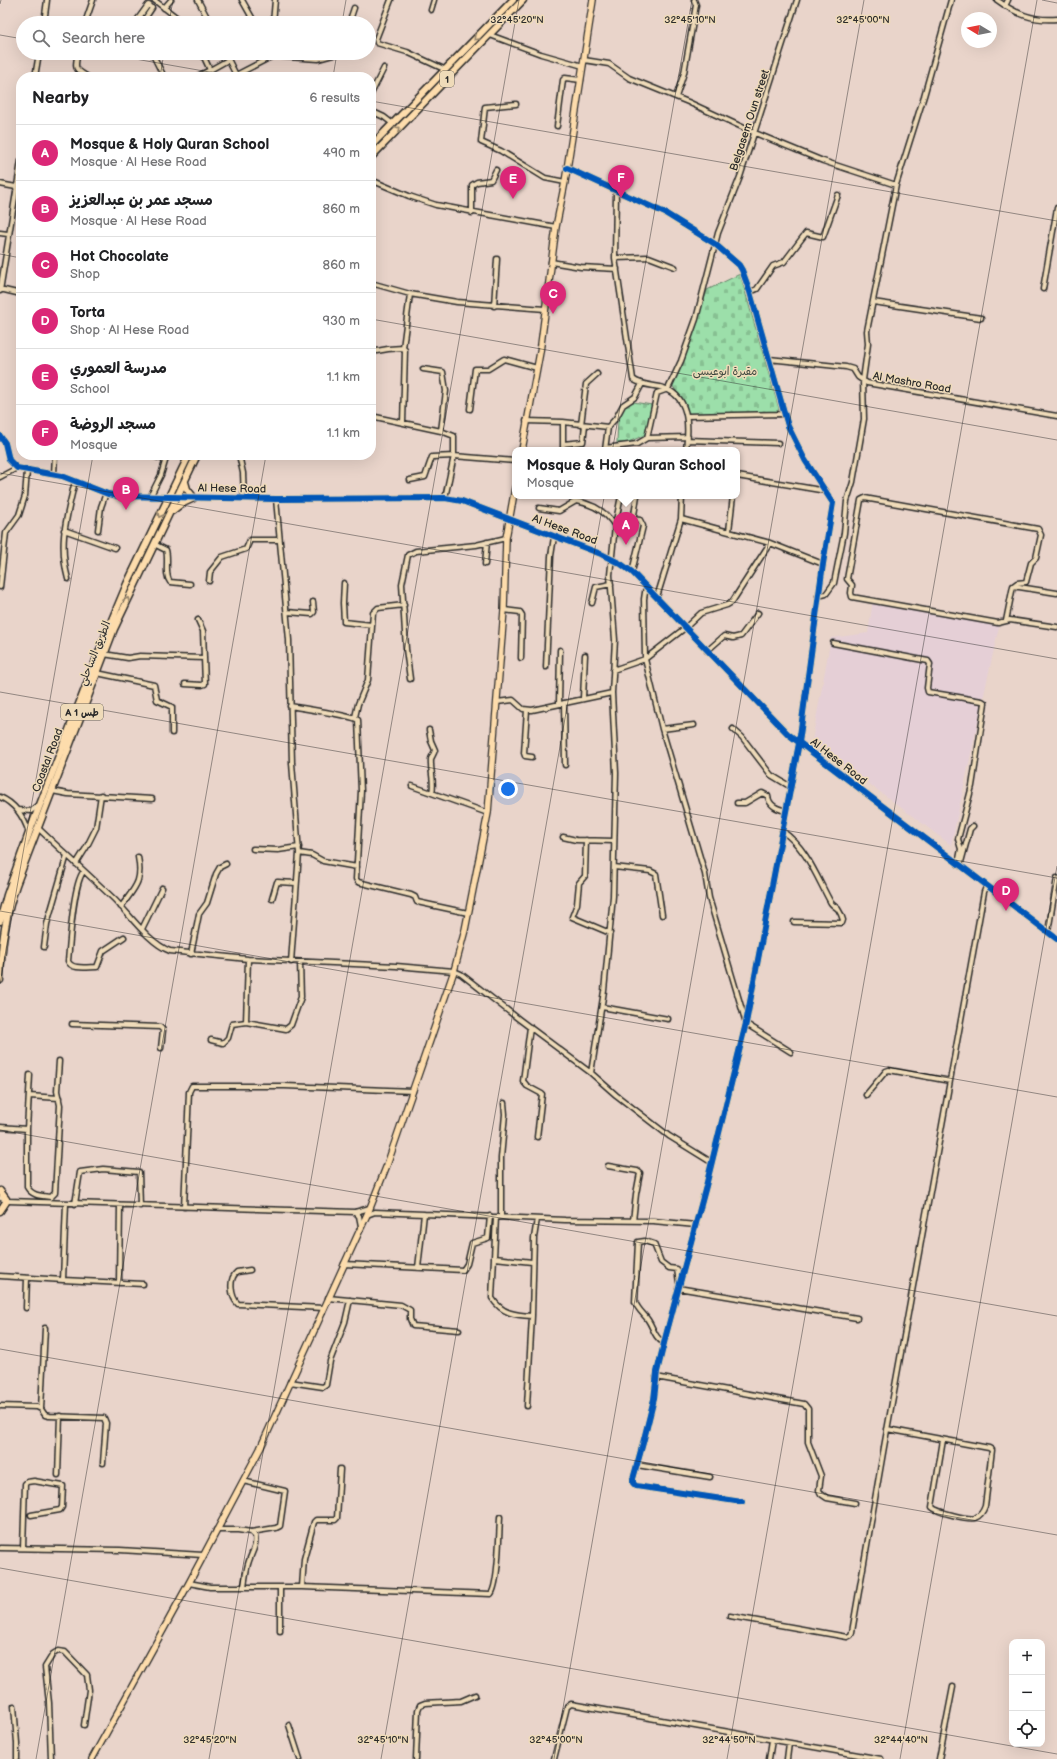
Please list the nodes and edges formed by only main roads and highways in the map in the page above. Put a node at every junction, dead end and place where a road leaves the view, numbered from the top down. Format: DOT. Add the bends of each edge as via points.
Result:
graph roads {
  1 [pos="513,0"];
  2 [pos="523,0"];
  3 [pos="593,0"];
  4 [pos="376,141"];
  5 [pos="376,152"];
  6 [pos="522,447"];
  7 [pos="186,460"];
  8 [pos="195,460"];
  9 [pos="185,482"];
  10 [pos="513,499"];
  11 [pos="170,513"];
  12 [pos="0,921"];
  13 [pos="0,980"];
  14 [pos="0,1191"];
  15 [pos="4,1200"];
  16 [pos="0,1211"];
  17 [pos="92,1759"];
  1 -- 4 [label="highway, one-way"];
  5 -- 2 [label="highway, 1, one-way"];
  3 -- 6 [label="main road" via="556,227 537,368"];
  7 -- 12 [label="highway, Coastal Road / A 1 طس, one-way" via="118,605 29,833"];
  8 -- 9 [label="highway, الطريق الساحلي / A 1 طس"];
  9 -- 11 [label="highway, الطريق الساحلي / A 1 طس"];
  9 -- 11 [label="highway" via="186,489 194,498"];
  10 -- 17 [label="main road" via="506,538 504,610 488,813 466,930 454,971 394,1148 370,1208 260,1449"];
  13 -- 11 [label="highway, الطريق الساحلي / A 1 طس, one-way" via="2,947 9,907 114,629"];
  14 -- 15 [label="highway"];
  15 -- 16 [label="highway"];
}
